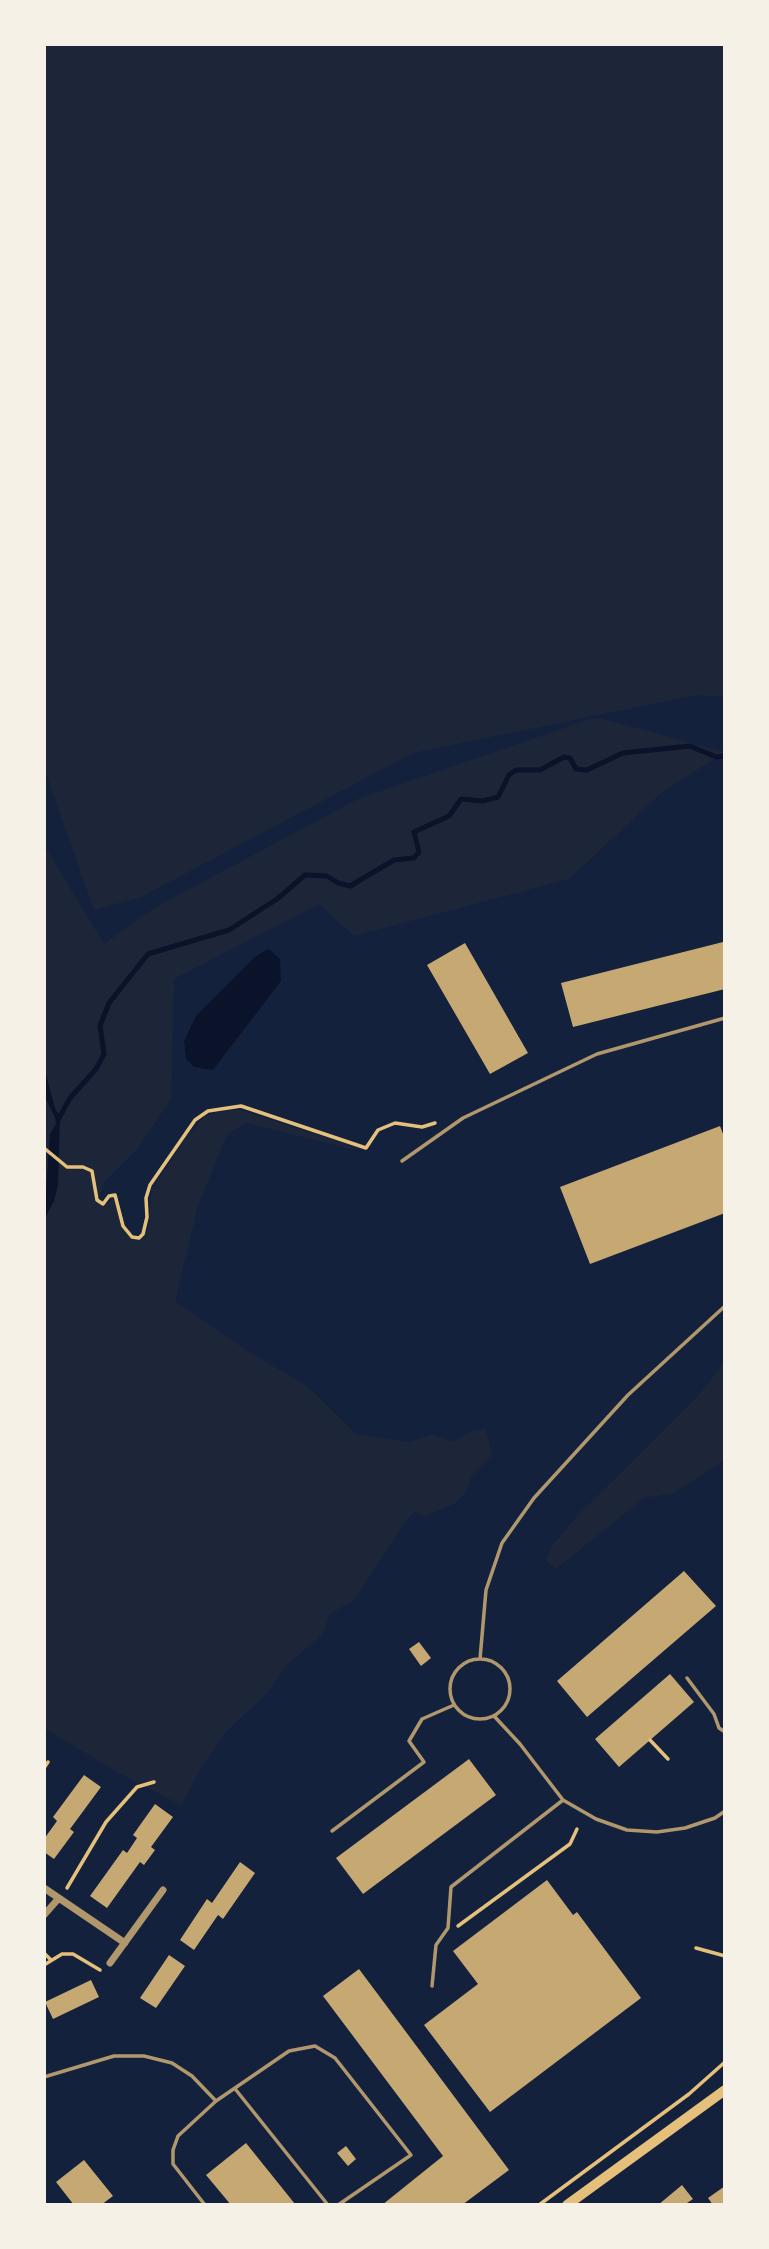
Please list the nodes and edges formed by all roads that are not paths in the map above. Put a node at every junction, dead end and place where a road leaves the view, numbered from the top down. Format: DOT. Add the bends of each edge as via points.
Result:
graph roads {
  1 [pos="725,1018"];
  2 [pos="402,1160"];
  3 [pos="725,1306"];
  4 [pos="480,1658"];
  5 [pos="687,1678"];
  6 [pos="454,1705"];
  7 [pos="494,1716"];
  8 [pos="725,1732"];
  9 [pos="563,1800"];
  10 [pos="725,1811"];
  11 [pos="331,1831"];
  12 [pos="44,1888"];
  13 [pos="163,1890"];
  14 [pos="60,1898"];
  15 [pos="44,1915"];
  16 [pos="125,1943"];
  17 [pos="110,1963"];
  18 [pos="432,1986"];
  19 [pos="44,2077"];
  20 [pos="236,2090"];
  21 [pos="725,2090"];
  22 [pos="216,2101"];
  23 [pos="205,2205"];
  24 [pos="328,2205"];
  25 [pos="338,2205"];
  26 [pos="567,2205"];
  1 -- 2 [label="lane" via="597,1054 463,1118"];
  3 -- 4 [label="lane" via="628,1395 534,1498 510,1532 486,1590"];
  4 -- 6 [label="lane" via="457,1669 451,1680"];
  4 -- 7 [label="lane" via="506,1672 511,1686 507,1704"];
  5 -- 8 [label="lane"];
  6 -- 7 [label="lane" via="472,1718"];
  6 -- 11 [label="lane" via="422,1719 409,1741 424,1762"];
  7 -- 9 [label="lane"];
  9 -- 10 [label="lane" via="627,1830 685,1828"];
  9 -- 18 [label="lane" via="451,1887 448,1925 436,1945"];
  12 -- 14 [label="street"];
  13 -- 16 [label="street"];
  14 -- 15 [label="street"];
  14 -- 16 [label="street"];
  16 -- 17 [label="street"];
  19 -- 22 [label="lane" via="114,2056 144,2056 182,2070"];
  20 -- 22 [label="lane"];
  20 -- 24 [label="lane"];
  20 -- 25 [label="lane" via="289,2051 315,2046 335,2058 411,2155"];
  21 -- 26 [label="main road"];
  22 -- 23 [label="lane" via="178,2136 173,2150 173,2164"];
}
